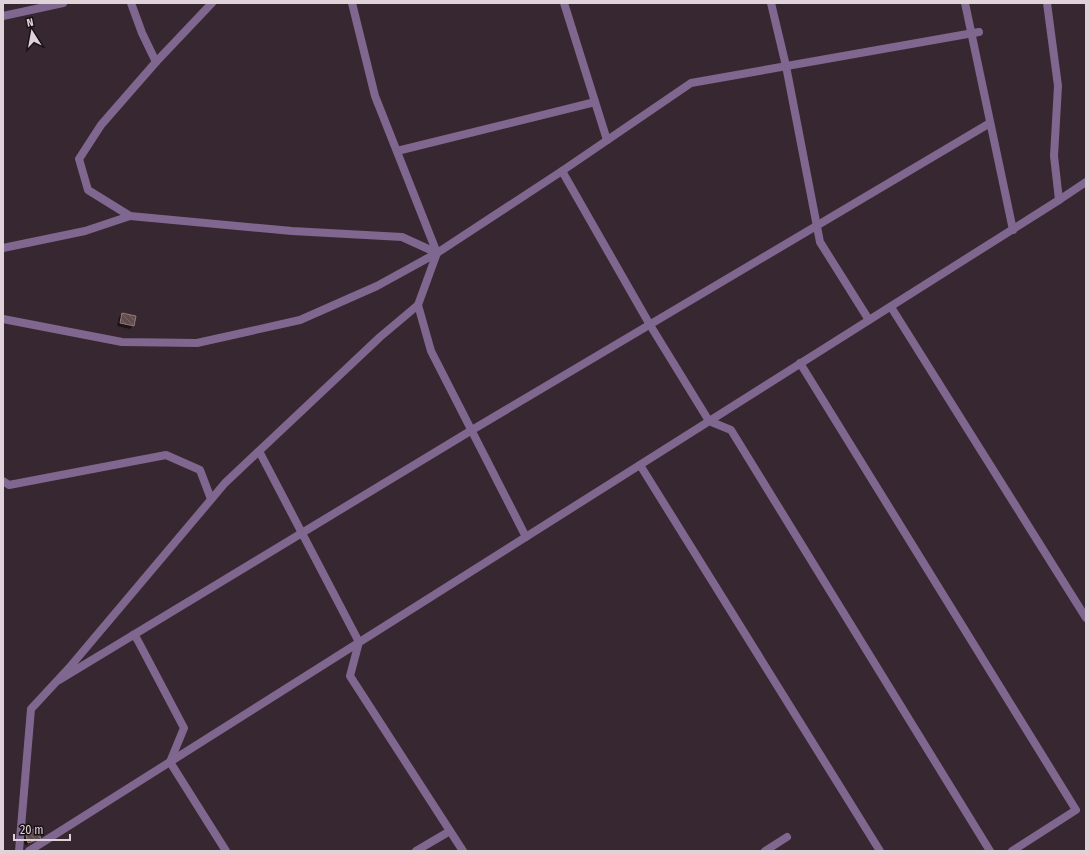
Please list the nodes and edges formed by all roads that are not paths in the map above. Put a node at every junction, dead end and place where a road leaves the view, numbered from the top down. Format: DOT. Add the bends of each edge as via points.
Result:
graph roads {
  1 [pos="63,3"];
  2 [pos="131,3"];
  3 [pos="212,3"];
  4 [pos="352,3"];
  5 [pos="564,3"];
  6 [pos="771,3"];
  7 [pos="965,3"];
  8 [pos="1047,3"];
  9 [pos="3,16"];
  10 [pos="975,33"];
  11 [pos="156,62"];
  12 [pos="786,66"];
  13 [pos="595,102"];
  14 [pos="990,123"];
  15 [pos="607,140"];
  16 [pos="397,152"];
  17 [pos="562,171"];
  18 [pos="1086,182"];
  19 [pos="1059,200"];
  20 [pos="130,216"];
  21 [pos="816,226"];
  22 [pos="1012,230"];
  23 [pos="3,248"];
  24 [pos="437,252"];
  25 [pos="418,305"];
  26 [pos="891,307"];
  27 [pos="3,320"];
  28 [pos="869,320"];
  29 [pos="650,325"];
  30 [pos="800,363"];
  31 [pos="709,421"];
  32 [pos="472,430"];
  33 [pos="259,451"];
  34 [pos="640,465"];
  35 [pos="3,481"];
  36 [pos="212,499"];
  37 [pos="302,533"];
  38 [pos="526,537"];
  39 [pos="1086,618"];
  40 [pos="133,635"];
  41 [pos="359,642"];
  42 [pos="59,680"];
  43 [pos="170,762"];
  44 [pos="450,831"];
  45 [pos="787,838"];
  46 [pos="19,851"];
  47 [pos="29,851"];
  48 [pos="226,851"];
  49 [pos="416,851"];
  50 [pos="462,851"];
  51 [pos="765,851"];
  52 [pos="880,851"];
  53 [pos="990,851"];
  54 [pos="1012,851"];
  1 -- 9 [label="street"];
  2 -- 11 [label="street"];
  3 -- 11 [label="street"];
  4 -- 16 [label="street" via="375,96"];
  5 -- 13 [label="street"];
  6 -- 12 [label="street"];
  7 -- 10 [label="street"];
  8 -- 19 [label="street" via="1058,86 1054,156"];
  10 -- 12 [label="street"];
  10 -- 14 [label="street"];
  11 -- 20 [label="street" via="101,125 79,159 88,190"];
  12 -- 15 [label="street" via="692,83"];
  12 -- 21 [label="street"];
  13 -- 15 [label="street"];
  13 -- 16 [label="street"];
  14 -- 21 [label="street"];
  14 -- 22 [label="street"];
  15 -- 17 [label="street"];
  16 -- 24 [label="street"];
  17 -- 24 [label="street"];
  17 -- 29 [label="street"];
  18 -- 19 [label="street"];
  19 -- 22 [label="street"];
  20 -- 23 [label="street" via="85,231"];
  20 -- 24 [label="street" via="292,231 402,237"];
  21 -- 28 [label="street" via="820,242"];
  21 -- 29 [label="street"];
  22 -- 26 [label="street"];
  24 -- 25 [label="street"];
  24 -- 27 [label="street" via="377,286 300,320 197,343 122,342"];
  25 -- 32 [label="street" via="431,351"];
  25 -- 33 [label="street" via="380,336"];
  26 -- 28 [label="street"];
  26 -- 39 [label="street"];
  28 -- 30 [label="street"];
  29 -- 31 [label="street"];
  29 -- 32 [label="street"];
  30 -- 31 [label="street"];
  30 -- 54 [label="street" via="1076,810"];
  31 -- 34 [label="street"];
  31 -- 53 [label="street" via="731,430"];
  32 -- 37 [label="street"];
  32 -- 38 [label="street"];
  33 -- 36 [label="street"];
  33 -- 37 [label="street"];
  34 -- 38 [label="street"];
  34 -- 52 [label="street"];
  35 -- 36 [label="street" via="9,484 166,456 200,470"];
  36 -- 42 [label="street"];
  37 -- 40 [label="street"];
  37 -- 41 [label="street"];
  38 -- 41 [label="street"];
  40 -- 42 [label="street"];
  40 -- 43 [label="street" via="184,728"];
  41 -- 43 [label="street"];
  41 -- 44 [label="street" via="350,676"];
  42 -- 46 [label="street" via="31,709"];
  43 -- 47 [label="street"];
  43 -- 48 [label="street"];
  44 -- 49 [label="street"];
  44 -- 50 [label="street"];
  45 -- 51 [label="street"];
}
